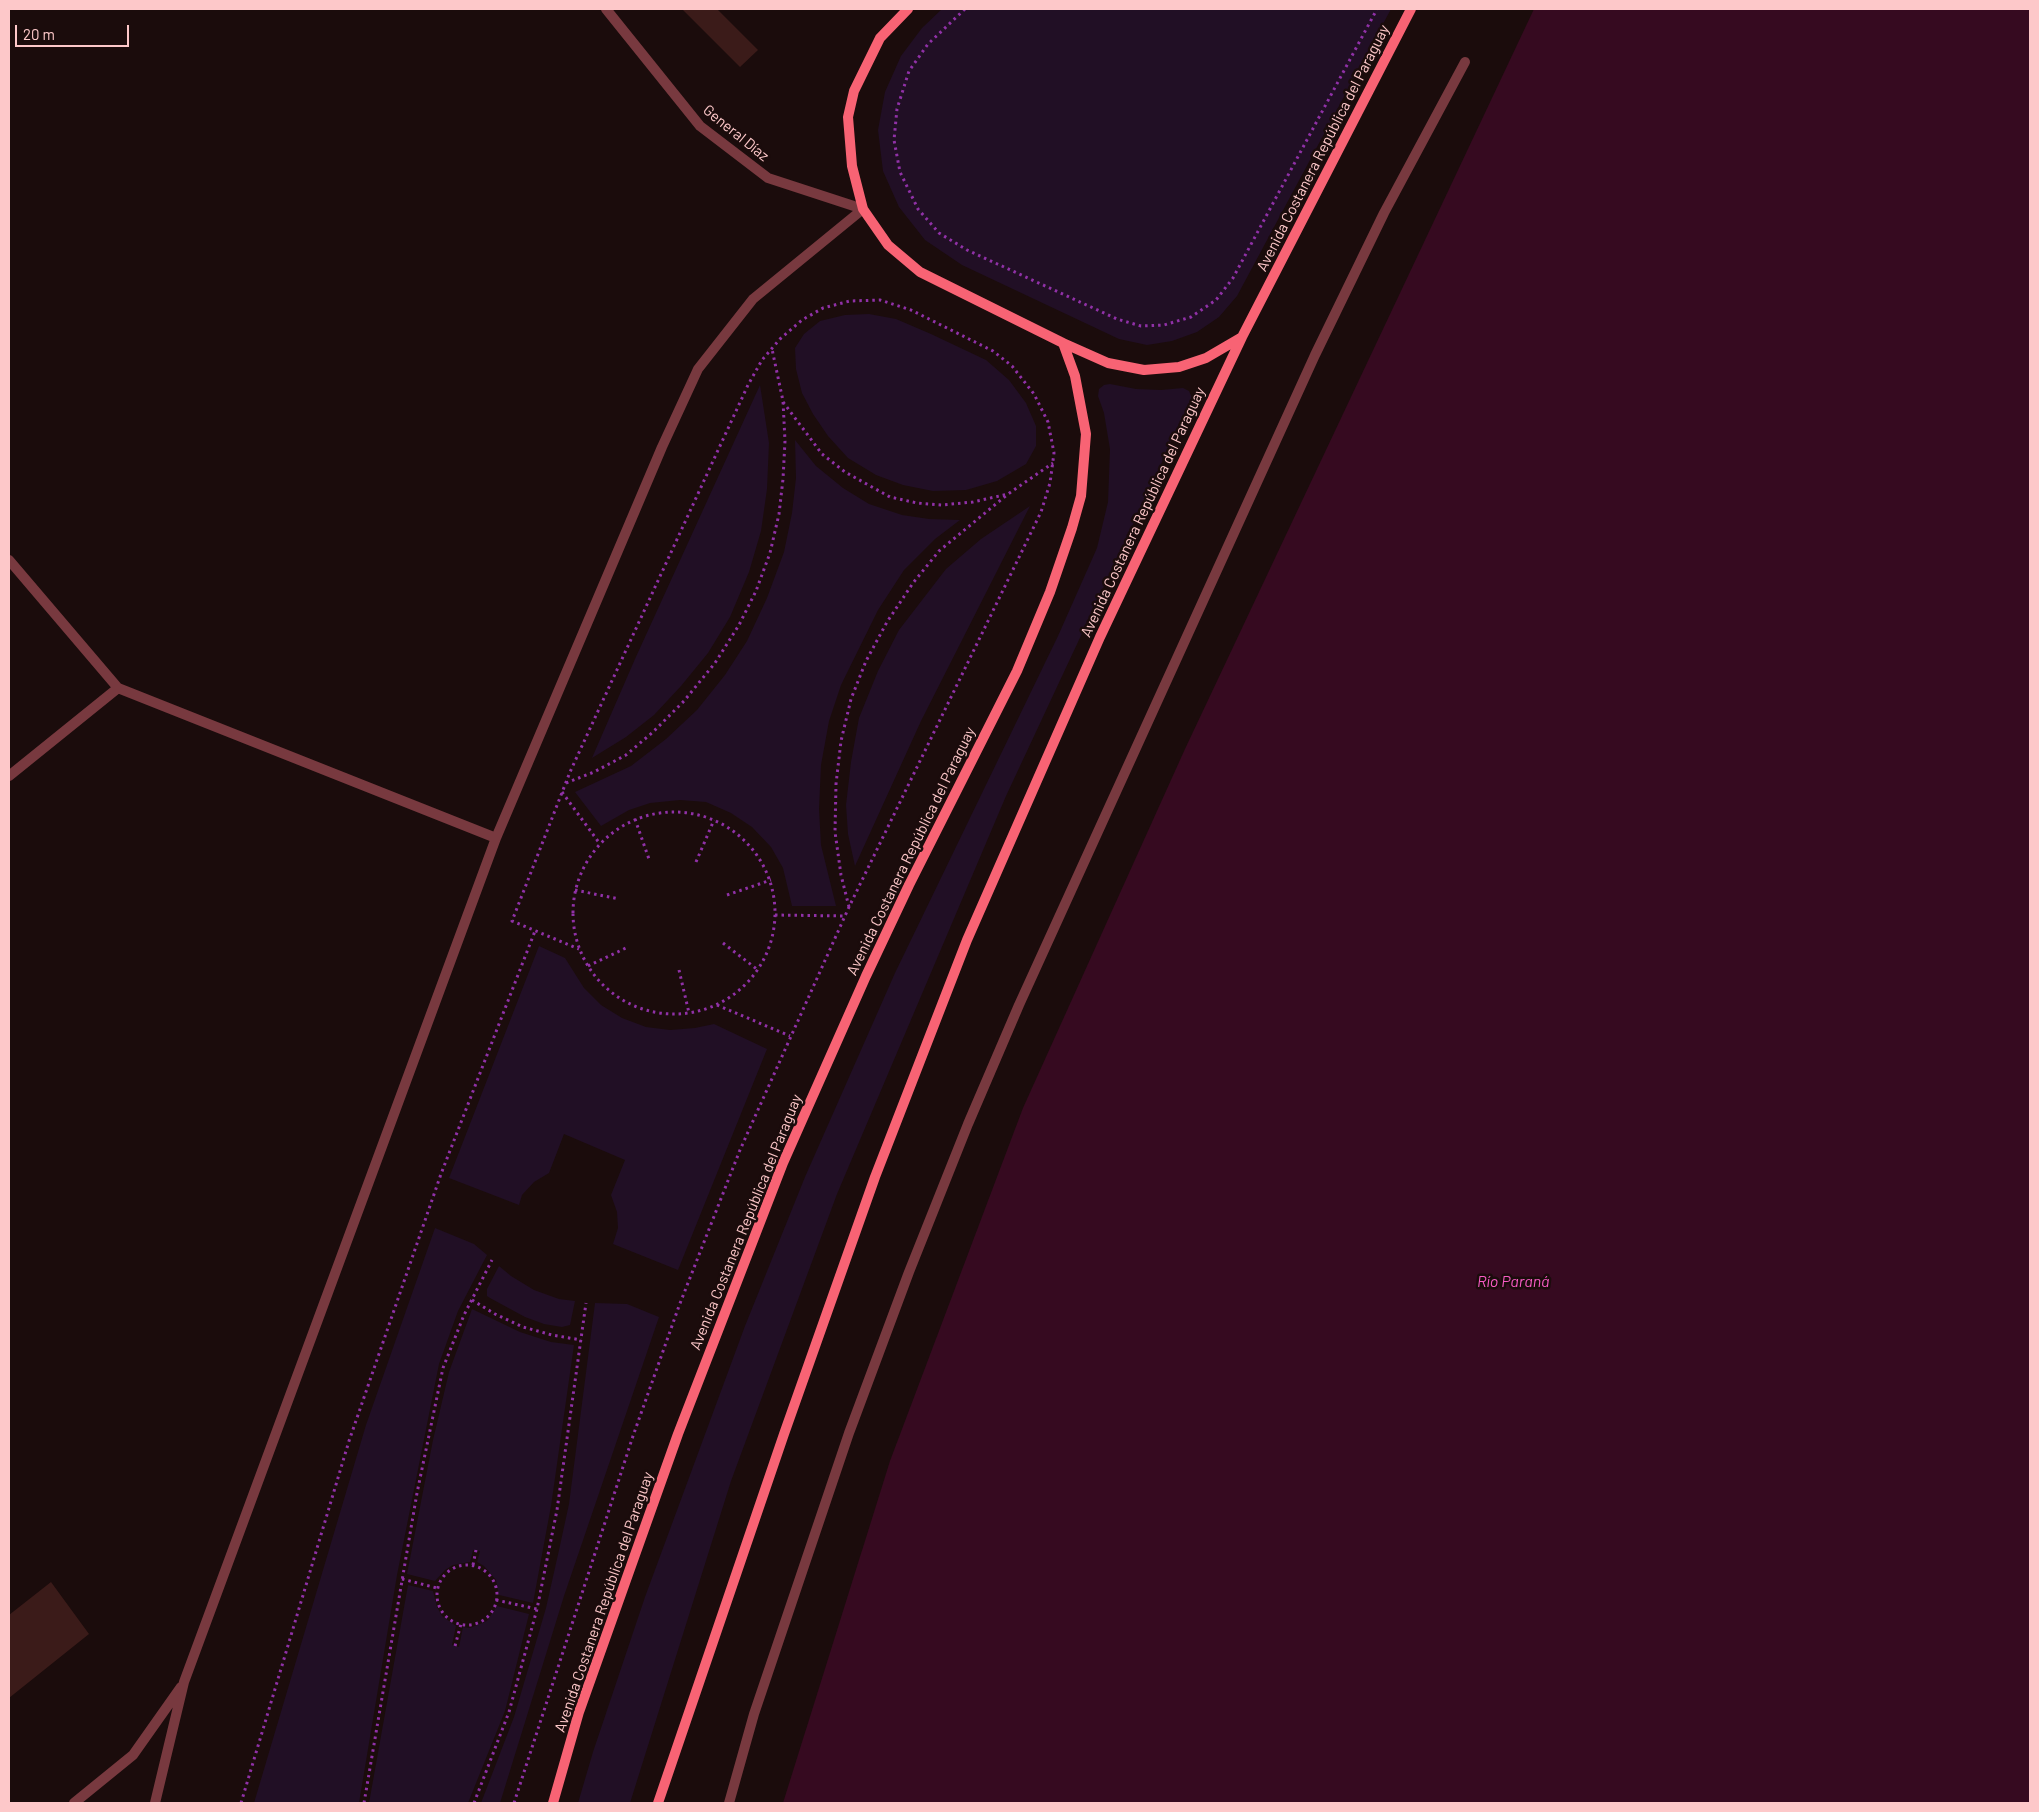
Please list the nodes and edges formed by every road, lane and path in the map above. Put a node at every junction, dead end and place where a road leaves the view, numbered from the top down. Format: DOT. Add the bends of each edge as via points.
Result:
graph roads {
  1 [pos="606,9"];
  2 [pos="908,9"];
  3 [pos="965,9"];
  4 [pos="1377,9"];
  5 [pos="1411,9"];
  6 [pos="1465,62"];
  7 [pos="862,209"];
  8 [pos="1242,337"];
  9 [pos="1063,343"];
  10 [pos="772,349"];
  11 [pos="783,402"];
  12 [pos="1053,463"];
  13 [pos="1008,494"];
  14 [pos="9,560"];
  15 [pos="118,688"];
  16 [pos="9,776"];
  17 [pos="566,784"];
  18 [pos="562,792"];
  19 [pos="635,819"];
  20 [pos="714,820"];
  21 [pos="496,838"];
  22 [pos="600,844"];
  23 [pos="650,862"];
  24 [pos="696,862"];
  25 [pos="771,880"];
  26 [pos="575,890"];
  27 [pos="727,895"];
  28 [pos="619,899"];
  29 [pos="850,907"];
  30 [pos="775,915"];
  31 [pos="846,916"];
  32 [pos="535,931"];
  33 [pos="723,943"];
  34 [pos="628,947"];
  35 [pos="579,949"];
  36 [pos="588,966"];
  37 [pos="679,970"];
  38 [pos="758,970"];
  39 [pos="716,1005"];
  40 [pos="689,1013"];
  41 [pos="790,1036"];
  42 [pos="492,1260"];
  43 [pos="472,1300"];
  44 [pos="586,1303"];
  45 [pos="581,1340"];
  46 [pos="476,1550"];
  47 [pos="473,1565"];
  48 [pos="402,1580"];
  49 [pos="437,1588"];
  50 [pos="496,1600"];
  51 [pos="537,1609"];
  52 [pos="461,1624"];
  53 [pos="455,1646"];
  54 [pos="184,1682"];
  55 [pos="74,1803"];
  56 [pos="155,1803"];
  57 [pos="241,1803"];
  58 [pos="364,1803"];
  59 [pos="474,1803"];
  60 [pos="514,1803"];
  61 [pos="553,1803"];
  62 [pos="658,1803"];
  63 [pos="729,1803"];
  1 -- 7 [label="street, General Díaz" via="700,126 768,178"];
  2 -- 7 [label="main road" via="880,38 854,91 848,118 851,156"];
  3 -- 4 [label="path" via="928,44 909,72 897,109 894,140 900,172 918,209 939,233 967,250 1117,319 1142,326 1164,325 1191,317 1216,300 1233,278"];
  5 -- 8 [label="main road, Avenida Costanera República del Paraguay"];
  6 -- 63 [label="street" via="1384,213 1315,355 1027,986 968,1124 849,1433 754,1714"];
  7 -- 9 [label="main road" via="888,245 920,272"];
  7 -- 21 [label="street" via="753,299 698,369"];
  8 -- 9 [label="main road" via="1206,358 1179,368 1144,370 1108,363"];
  8 -- 62 [label="main road, Avenida Costanera República del Paraguay" via="1100,638 967,940 874,1177"];
  9 -- 61 [label="main road, Avenida Costanera República del Paraguay" via="1075,376 1086,434 1081,496 1053,584 1017,672 909,885 783,1163 678,1434 579,1712"];
  10 -- 11 [label="path"];
  10 -- 12 [label="path" via="802,320 823,308 850,301 880,300 911,310 993,351 1012,366 1034,394 1048,422"];
  10 -- 17 [label="path" via="748,384"];
  11 -- 13 [label="path" via="822,454 844,472 890,496 942,505"];
  11 -- 17 [label="path" via="785,441 779,514 770,554 738,625 715,663 653,732 626,755"];
  12 -- 13 [label="path"];
  12 -- 29 [label="path" via="1041,512"];
  13 -- 29 [label="path" via="939,551 913,583 887,622 851,699 841,741 835,832 841,875"];
  14 -- 15 [label="street"];
  15 -- 16 [label="street"];
  15 -- 21 [label="street"];
  17 -- 18 [label="path"];
  18 -- 22 [label="path"];
  18 -- 32 [label="path" via="512,921"];
  19 -- 20 [label="path" via="661,813 688,813"];
  19 -- 22 [label="path"];
  19 -- 23 [label="path"];
  20 -- 24 [label="path"];
  20 -- 25 [label="path" via="751,848"];
  21 -- 54 [label="street"];
  22 -- 26 [label="path" via="584,865"];
  25 -- 27 [label="path"];
  25 -- 30 [label="path"];
  26 -- 28 [label="path"];
  26 -- 35 [label="path" via="572,910"];
  29 -- 31 [label="path"];
  30 -- 31 [label="path"];
  30 -- 38 [label="path" via="771,944"];
  31 -- 41 [label="path"];
  32 -- 35 [label="path"];
  32 -- 57 [label="path" via="441,1174 355,1422"];
  33 -- 38 [label="path"];
  34 -- 36 [label="path"];
  35 -- 36 [label="path"];
  36 -- 40 [label="path" via="607,989 631,1005 660,1013"];
  37 -- 40 [label="path"];
  38 -- 39 [label="path" via="740,990"];
  39 -- 40 [label="path"];
  39 -- 41 [label="path"];
  41 -- 60 [label="path" via="740,1150 679,1306 633,1436"];
  42 -- 43 [label="path"];
  43 -- 45 [label="path" via="523,1326"];
  43 -- 48 [label="path" via="443,1368"];
  44 -- 45 [label="path"];
  45 -- 51 [label="path" via="557,1510"];
  46 -- 47 [label="path"];
  47 -- 49 [label="path" via="454,1567"];
  47 -- 50 [label="path" via="494,1582"];
  48 -- 49 [label="path"];
  48 -- 58 [label="path"];
  49 -- 52 [label="path" via="439,1606 444,1614"];
  50 -- 51 [label="path"];
  50 -- 52 [label="path" via="480,1622"];
  51 -- 59 [label="path" via="509,1712"];
  52 -- 53 [label="path"];
  54 -- 55 [label="street" via="133,1755"];
  54 -- 56 [label="street"];
}
